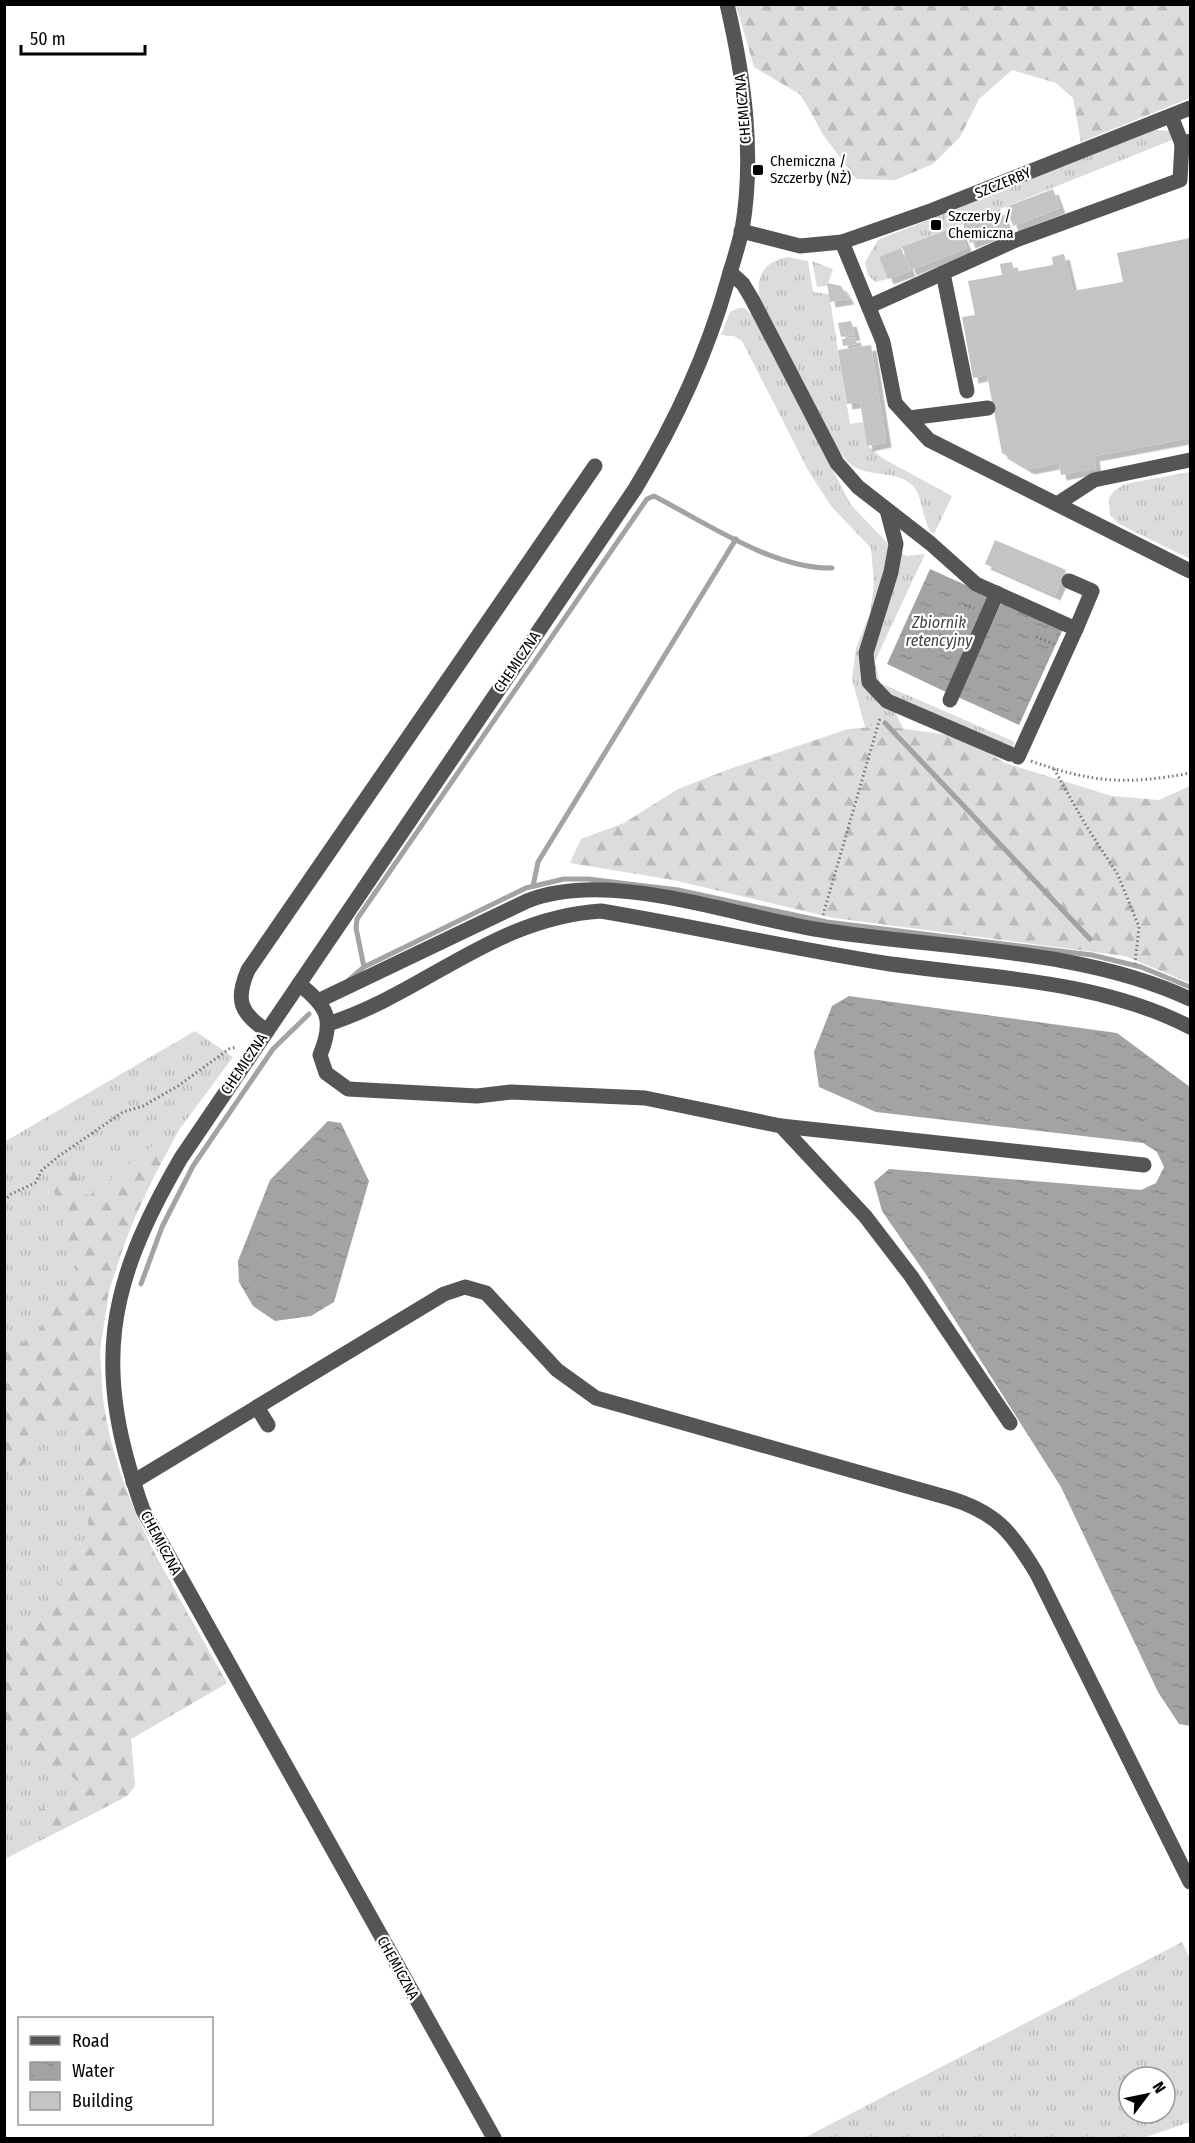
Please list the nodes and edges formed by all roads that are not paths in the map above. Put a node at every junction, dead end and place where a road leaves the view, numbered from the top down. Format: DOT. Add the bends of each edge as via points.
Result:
graph roads {
  1 [pos="727,4"];
  2 [pos="1191,108"];
  3 [pos="1172,116"];
  4 [pos="1186,143"];
  5 [pos="741,231"];
  6 [pos="842,243"];
  7 [pos="730,272"];
  8 [pos="943,273"];
  9 [pos="870,306"];
  10 [pos="967,391"];
  11 [pos="988,408"];
  12 [pos="909,418"];
  13 [pos="1191,460"];
  14 [pos="596,466"];
  15 [pos="1057,504"];
  16 [pos="887,510"];
  17 [pos="1191,571"];
  18 [pos="1068,581"];
  19 [pos="997,593"];
  20 [pos="1076,629"];
  21 [pos="950,700"];
  22 [pos="299,984"];
  23 [pos="1191,999"];
  24 [pos="320,1000"];
  25 [pos="328,1024"];
  26 [pos="1191,1027"];
  27 [pos="264,1034"];
  28 [pos="781,1125"];
  29 [pos="1144,1165"];
  30 [pos="257,1407"];
  31 [pos="1010,1423"];
  32 [pos="268,1425"];
  33 [pos="133,1482"];
  34 [pos="1191,1882"];
  35 [pos="494,2139"];
  1 -- 5 [label="street, CHEMICZNA" via="746,116"];
  2 -- 3 [label="street, SZCZERBY"];
  3 -- 4 [label="street"];
  3 -- 6 [label="street, SZCZERBY"];
  4 -- 8 [label="street" via="1180,180 1016,240"];
  5 -- 6 [label="street, SZCZERBY" via="801,246"];
  5 -- 7 [label="street, CHEMICZNA"];
  6 -- 9 [label="street"];
  7 -- 16 [label="street" via="752,299 837,463 858,487"];
  7 -- 22 [label="street, CHEMICZNA" via="696,376 658,452"];
  8 -- 9 [label="street"];
  8 -- 10 [label="street"];
  9 -- 12 [label="street" via="883,342 895,403"];
  11 -- 12 [label="street"];
  12 -- 15 [label="street" via="929,440"];
  13 -- 15 [label="street" via="1094,480"];
  14 -- 27 [label="street" via="248,970 241,1001 247,1016"];
  15 -- 17 [label="street"];
  16 -- 19 [label="street" via="976,584"];
  16 -- 20 [label="street" via="896,544 866,653 869,682 886,701 1014,755"];
  18 -- 20 [label="street" via="1092,591"];
  19 -- 20 [label="street"];
  19 -- 21 [label="street"];
  22 -- 24 [label="street"];
  22 -- 27 [label="street, CHEMICZNA"];
  23 -- 24 [label="street" via="1131,976 1064,961 820,930 674,900 587,889 546,894 527,901"];
  24 -- 25 [label="street"];
  25 -- 26 [label="street" via="536,922 572,912 601,910 816,952 1088,990 1150,1009"];
  25 -- 28 [label="street" via="320,1055 326,1073 348,1089 477,1096 511,1092 645,1098"];
  27 -- 33 [label="street, CHEMICZNA" via="163,1188 131,1261 118,1303 111,1374 118,1424"];
  28 -- 29 [label="street"];
  28 -- 31 [label="street" via="865,1216 911,1276"];
  30 -- 32 [label="street"];
  30 -- 33 [label="street"];
  30 -- 34 [label="street" via="444,1294 456,1289 475,1289 495,1301 557,1370 596,1398 981,1509 1016,1540 1036,1574"];
  33 -- 35 [label="street, CHEMICZNA" via="163,1548"];
}
